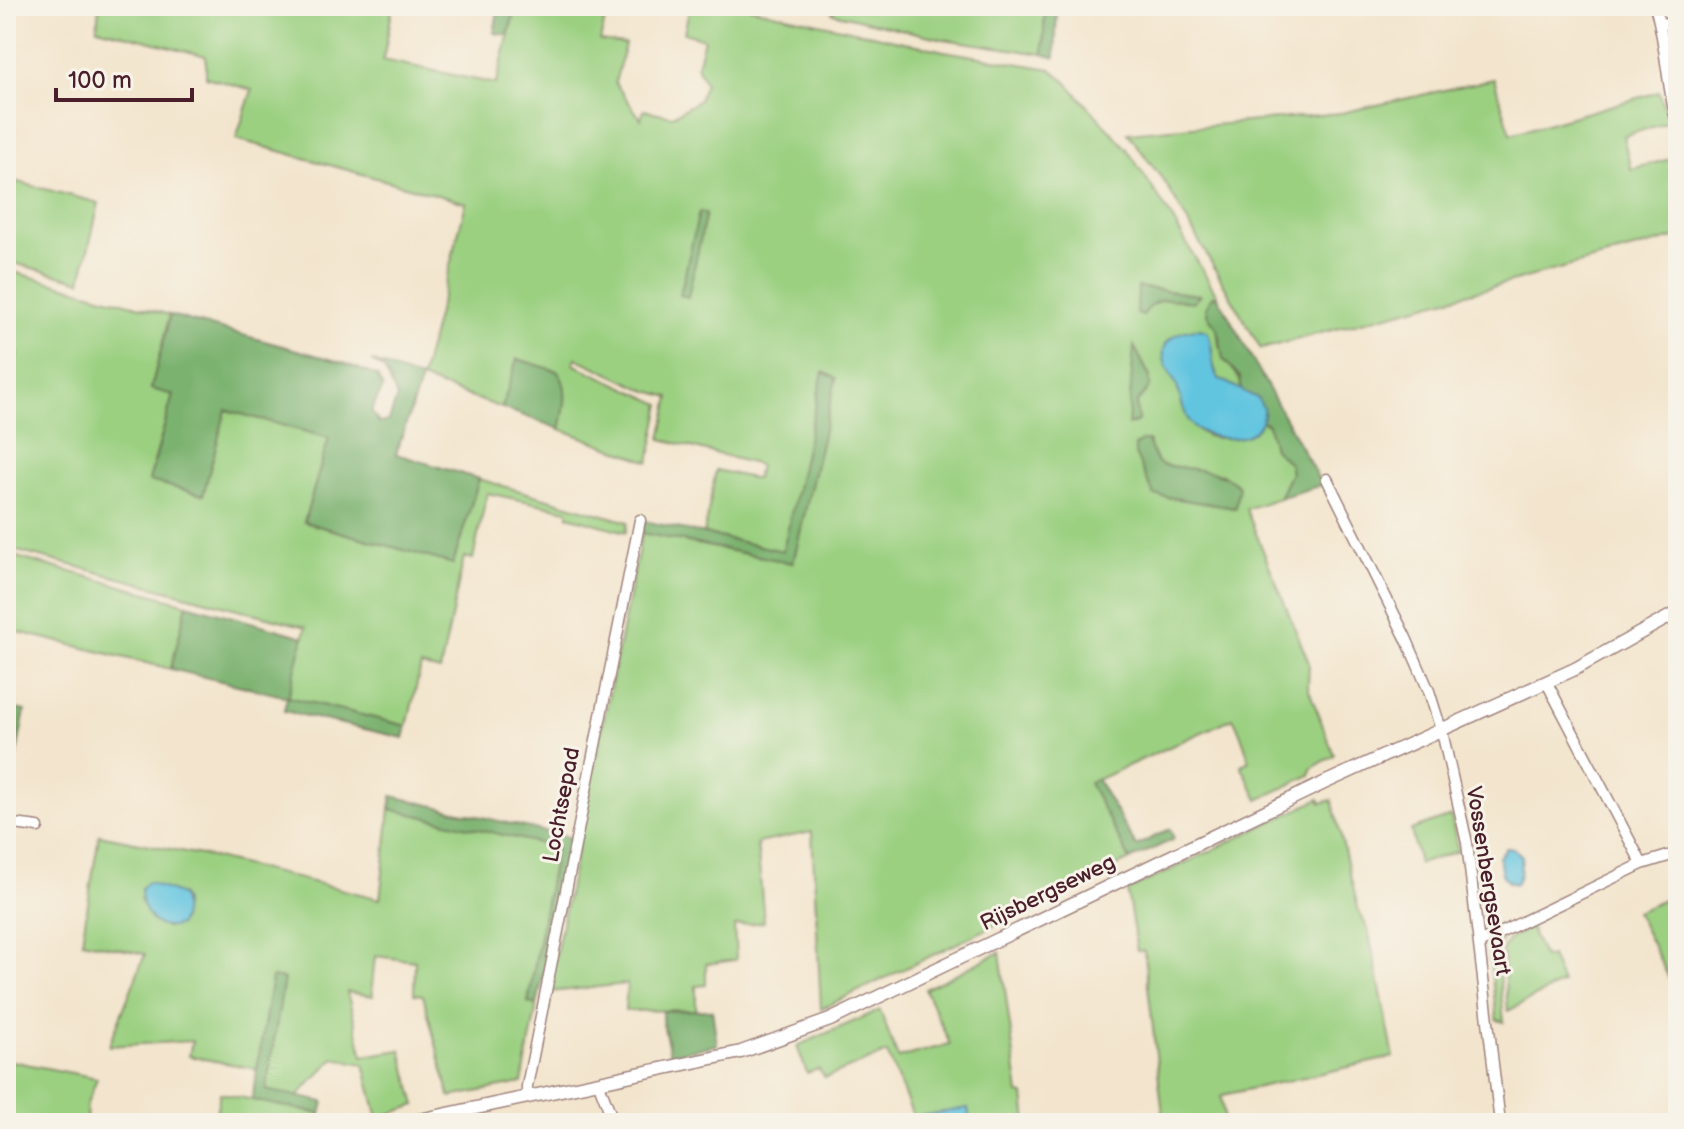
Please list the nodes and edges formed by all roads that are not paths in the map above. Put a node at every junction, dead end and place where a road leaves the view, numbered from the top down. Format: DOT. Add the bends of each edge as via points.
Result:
graph roads {
  1 [pos="1655,6"];
  2 [pos="1678,19"];
  3 [pos="1661,25"];
  4 [pos="1678,126"];
  5 [pos="1327,479"];
  6 [pos="640,520"];
  7 [pos="1678,612"];
  8 [pos="1547,683"];
  9 [pos="1441,730"];
  10 [pos="6,823"];
  11 [pos="38,827"];
  12 [pos="1678,853"];
  13 [pos="1642,864"];
  14 [pos="1479,943"];
  15 [pos="599,1084"];
  16 [pos="527,1097"];
  17 [pos="405,1123"];
  18 [pos="614,1123"];
  19 [pos="1500,1123"];
  1 -- 3 [label="street"];
  2 -- 3 [label="street"];
  3 -- 4 [label="street" via="1669,97"];
  5 -- 9 [label="street, Vossenbergsevaart" via="1406,638"];
  6 -- 16 [label="street, Lochtsepad"];
  7 -- 8 [label="main road, Rijsbergseweg"];
  8 -- 9 [label="main road, Rijsbergseweg"];
  8 -- 13 [label="street"];
  9 -- 14 [label="street, Vossenbergsevaart" via="1467,843"];
  9 -- 15 [label="main road, Rijsbergseweg" via="830,1020 741,1052"];
  10 -- 11 [label="street"];
  12 -- 13 [label="street"];
  13 -- 14 [label="street"];
  14 -- 19 [label="street, Vossenbergsevaart"];
  15 -- 16 [label="main road, Rijsbergseweg"];
  15 -- 18 [label="street"];
  16 -- 17 [label="main road, Rijsbergseweg"];
}
